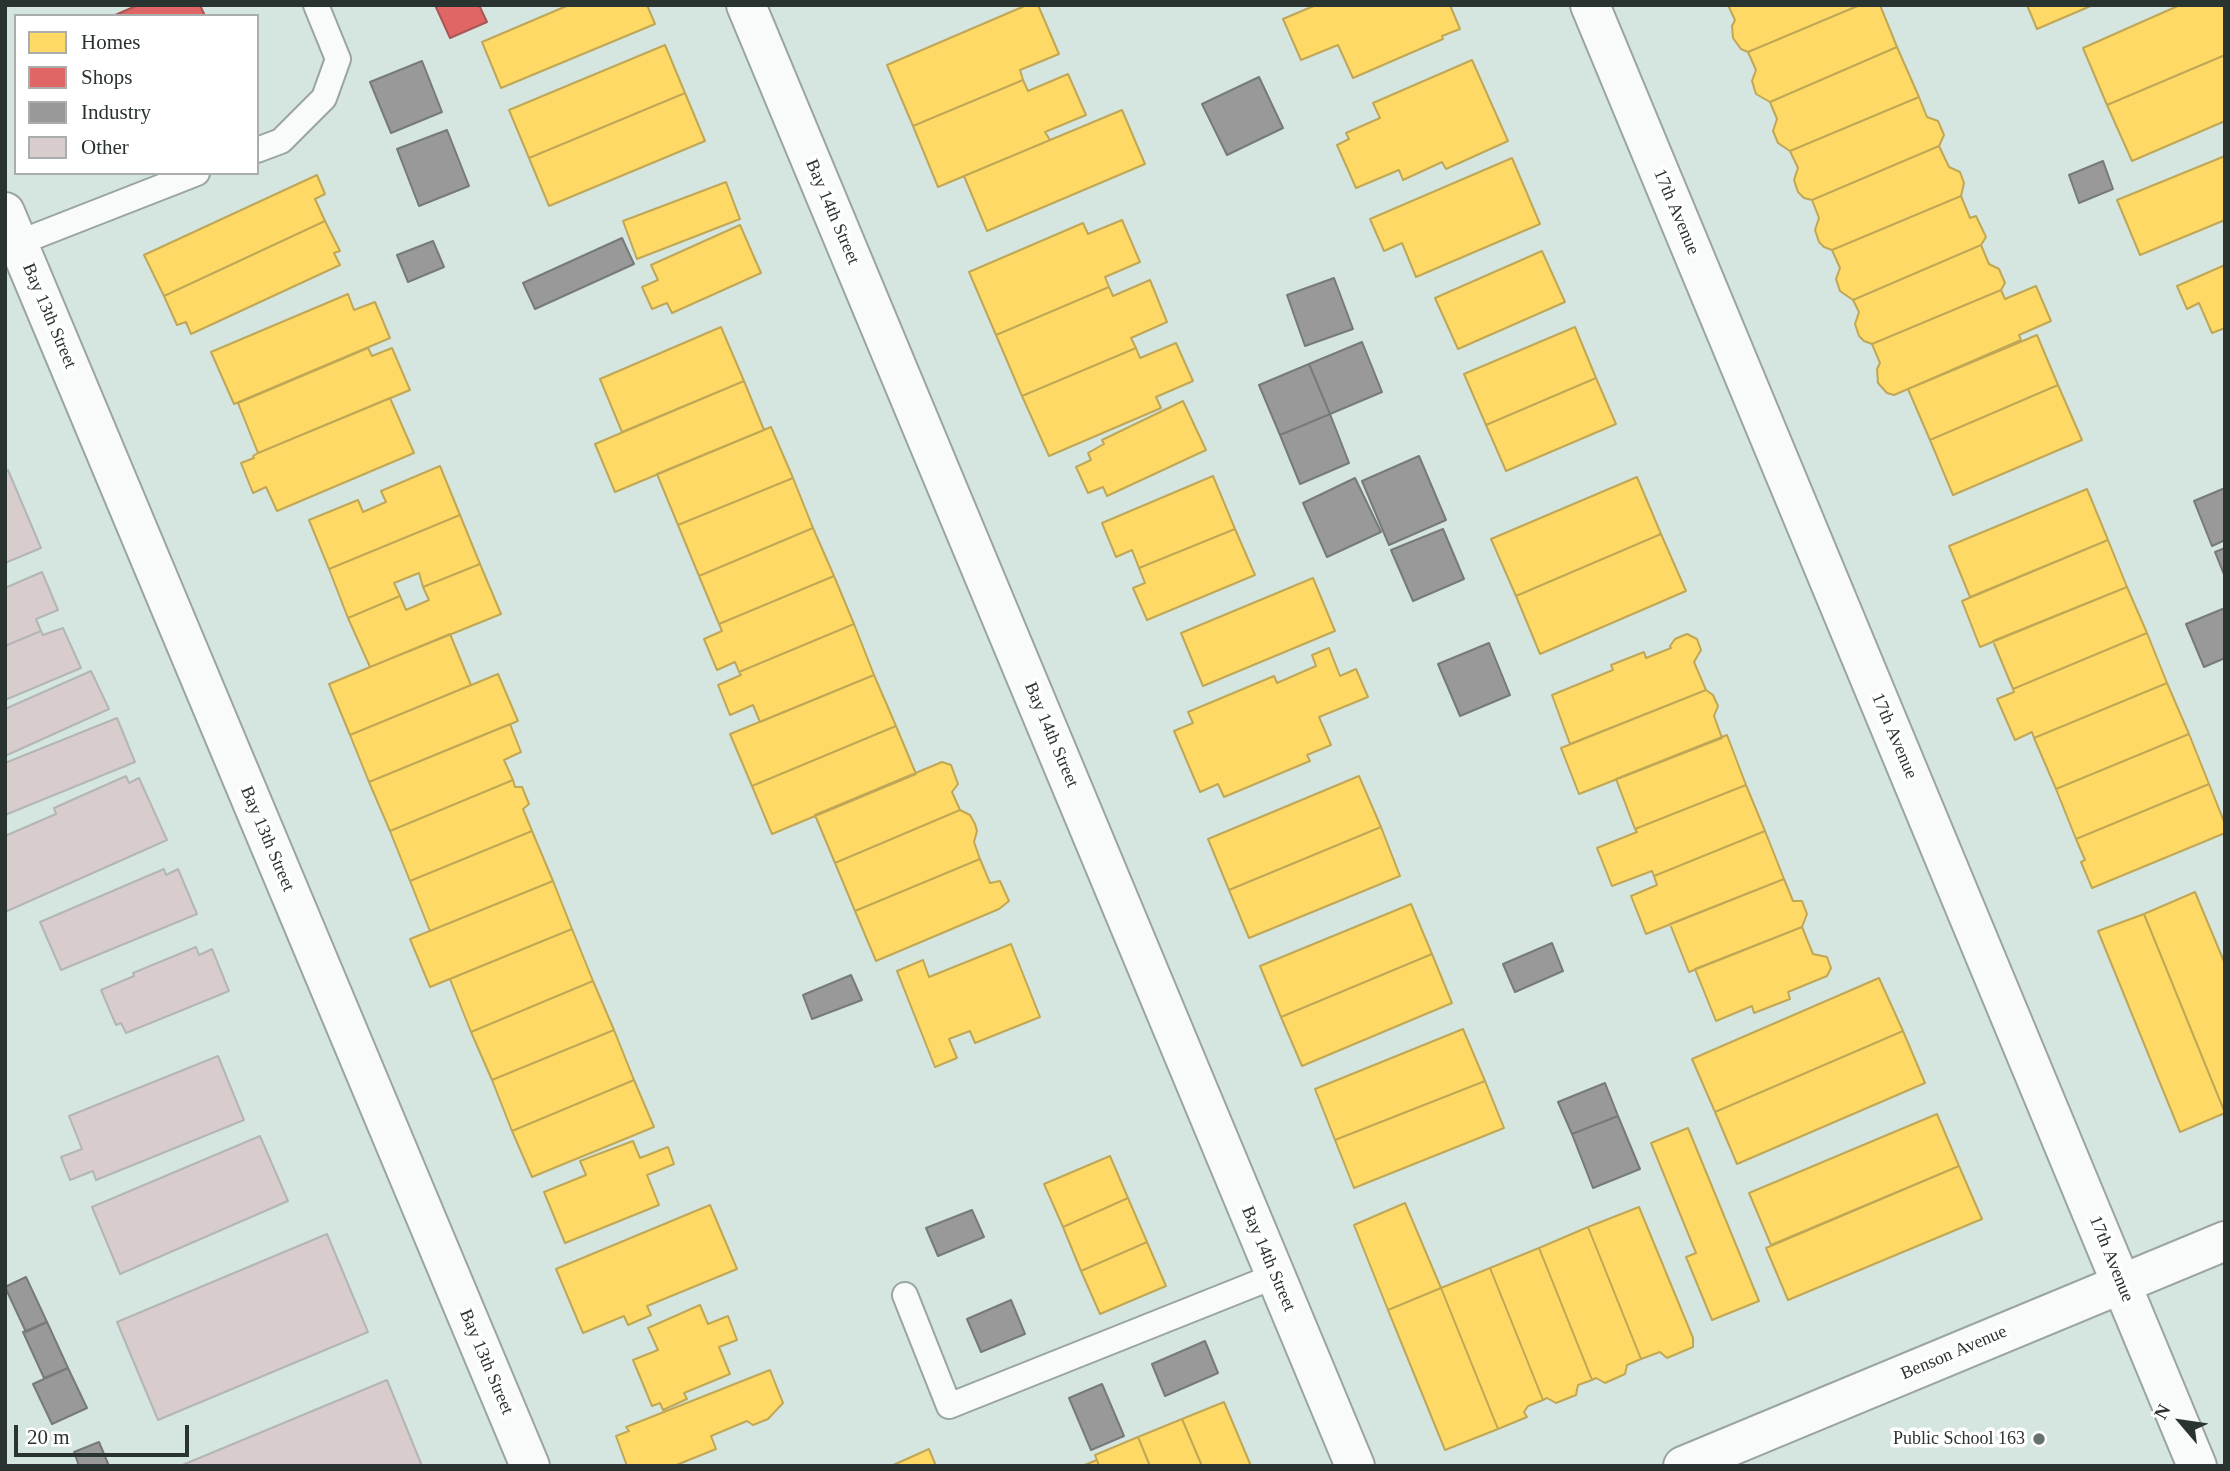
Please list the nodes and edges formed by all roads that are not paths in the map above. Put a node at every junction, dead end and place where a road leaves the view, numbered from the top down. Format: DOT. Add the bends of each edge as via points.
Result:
graph roads {
  1 [pos="316,5"];
  2 [pos="746,5"];
  3 [pos="1590,5"];
  4 [pos="259,149"];
  5 [pos="190,175"];
  6 [pos="12,227"];
  7 [pos="2225,1241"];
  8 [pos="1275,1276"];
  9 [pos="2122,1284"];
  10 [pos="905,1295"];
  11 [pos="530,1466"];
  12 [pos="1355,1466"];
  13 [pos="1683,1466"];
  14 [pos="2197,1466"];
  1 -- 4 [label="lane" via="338,59 324,98 281,141"];
  2 -- 8 [label="street, Bay 14th Street"];
  3 -- 9 [label="street, 17th Avenue"];
  5 -- 6 [label="lane"];
  6 -- 11 [label="street, Bay 13th Street"];
  7 -- 9 [label="street, Benson Avenue"];
  8 -- 10 [label="lane" via="949,1406"];
  8 -- 12 [label="street, Bay 14th Street"];
  9 -- 13 [label="street, Benson Avenue"];
  9 -- 14 [label="street, 17th Avenue"];
}
